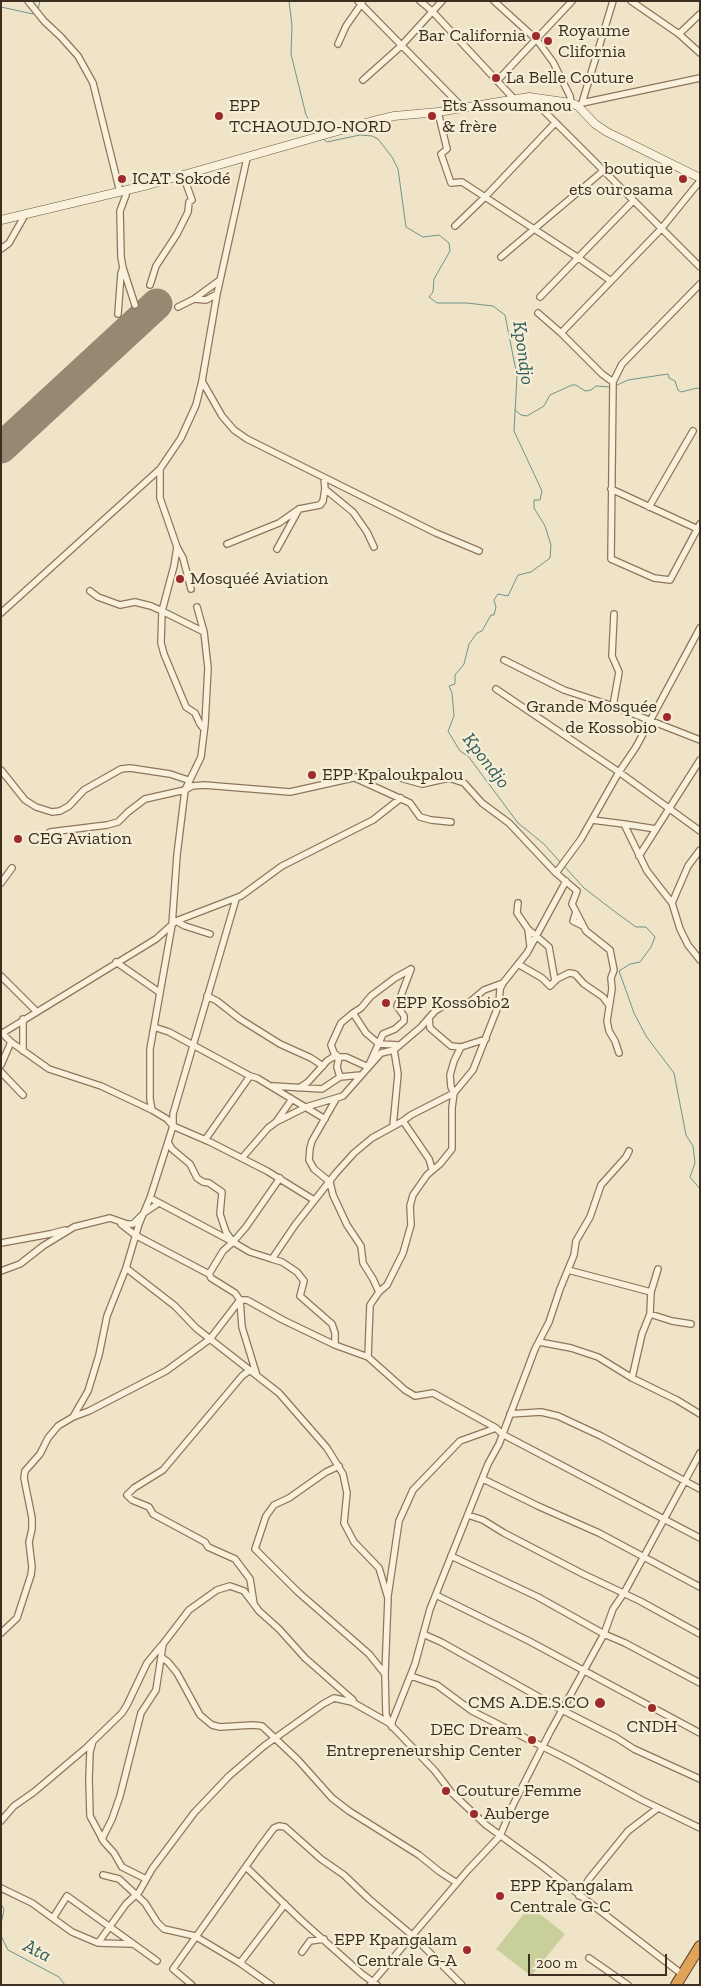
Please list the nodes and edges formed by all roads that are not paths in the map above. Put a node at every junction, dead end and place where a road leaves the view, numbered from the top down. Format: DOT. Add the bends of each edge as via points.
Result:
graph roads {
  1 [pos="28,1"];
  2 [pos="420,1"];
  3 [pos="442,1"];
  4 [pos="494,1"];
  5 [pos="572,1"];
  6 [pos="613,1"];
  7 [pos="631,1"];
  8 [pos="361,2"];
  9 [pos="432,11"];
  10 [pos="700,14"];
  11 [pos="679,34"];
  12 [pos="537,40"];
  13 [pos="338,44"];
  14 [pos="400,46"];
  15 [pos="700,54"];
  16 [pos="700,78"];
  17 [pos="363,80"];
  18 [pos="497,80"];
  19 [pos="529,97"];
  20 [pos="515,100"];
  21 [pos="577,104"];
  22 [pos="463,108"];
  23 [pos="438,112"];
  24 [pos="556,123"];
  25 [pos="247,158"];
  26 [pos="603,171"];
  27 [pos="183,175"];
  28 [pos="700,180"];
  29 [pos="123,191"];
  30 [pos="485,197"];
  31 [pos="633,201"];
  32 [pos="24,215"];
  33 [pos="1,220"];
  34 [pos="455,226"];
  35 [pos="533,229"];
  36 [pos="661,229"];
  37 [pos="1,249"];
  38 [pos="501,257"];
  39 [pos="577,257"];
  40 [pos="700,267"];
  41 [pos="123,268"];
  42 [pos="220,280"];
  43 [pos="611,281"];
  44 [pos="700,284"];
  45 [pos="150,285"];
  46 [pos="217,294"];
  47 [pos="540,298"];
  48 [pos="194,299"];
  49 [pos="135,304"];
  50 [pos="178,307"];
  51 [pos="538,313"];
  52 [pos="118,314"];
  53 [pos="561,332"];
  54 [pos="202,381"];
  55 [pos="613,383"];
  56 [pos="693,431"];
  57 [pos="160,469"];
  58 [pos="324,478"];
  59 [pos="325,489"];
  60 [pos="611,490"];
  61 [pos="649,506"];
  62 [pos="299,509"];
  63 [pos="699,527"];
  64 [pos="227,544"];
  65 [pos="177,547"];
  66 [pos="374,547"];
  67 [pos="277,549"];
  68 [pos="479,551"];
  69 [pos="191,589"];
  70 [pos="90,591"];
  71 [pos="197,607"];
  72 [pos="162,611"];
  73 [pos="1,613"];
  74 [pos="614,614"];
  75 [pos="700,628"];
  76 [pos="204,632"];
  77 [pos="504,660"];
  78 [pos="496,689"];
  79 [pos="613,706"];
  80 [pos="650,722"];
  81 [pos="204,729"];
  82 [pos="700,740"];
  83 [pos="700,760"];
  84 [pos="1,770"];
  85 [pos="618,772"];
  86 [pos="353,777"];
  87 [pos="188,780"];
  88 [pos="185,790"];
  89 [pos="401,798"];
  90 [pos="669,809"];
  91 [pos="592,820"];
  92 [pos="451,822"];
  93 [pos="624,824"];
  94 [pos="656,829"];
  95 [pos="700,831"];
  96 [pos="50,832"];
  97 [pos="700,850"];
  98 [pos="640,856"];
  99 [pos="12,868"];
  100 [pos="557,872"];
  101 [pos="566,881"];
  102 [pos="1,883"];
  103 [pos="236,899"];
  104 [pos="518,903"];
  105 [pos="672,903"];
  106 [pos="174,923"];
  107 [pos="528,928"];
  108 [pos="210,934"];
  109 [pos="536,934"];
  110 [pos="530,946"];
  111 [pos="700,960"];
  112 [pos="116,962"];
  113 [pos="518,964"];
  114 [pos="1,976"];
  115 [pos="555,981"];
  116 [pos="503,983"];
  117 [pos="159,992"];
  118 [pos="207,996"];
  119 [pos="609,1004"];
  120 [pos="36,1011"];
  121 [pos="353,1013"];
  122 [pos="429,1018"];
  123 [pos="24,1019"];
  124 [pos="154,1027"];
  125 [pos="2,1033"];
  126 [pos="486,1039"];
  127 [pos="11,1042"];
  128 [pos="378,1044"];
  129 [pos="193,1045"];
  130 [pos="461,1047"];
  131 [pos="396,1048"];
  132 [pos="23,1050"];
  133 [pos="619,1053"];
  134 [pos="339,1057"];
  135 [pos="1,1065"];
  136 [pos="323,1066"];
  137 [pos="368,1067"];
  138 [pos="1,1072"];
  139 [pos="361,1075"];
  140 [pos="250,1076"];
  141 [pos="340,1076"];
  142 [pos="270,1086"];
  143 [pos="299,1088"];
  144 [pos="454,1093"];
  145 [pos="23,1094"];
  146 [pos="292,1099"];
  147 [pos="336,1099"];
  148 [pos="306,1107"];
  149 [pos="152,1110"];
  150 [pos="325,1119"];
  151 [pos="404,1121"];
  152 [pos="276,1122"];
  153 [pos="172,1126"];
  154 [pos="393,1126"];
  155 [pos="206,1140"];
  156 [pos="168,1142"];
  157 [pos="629,1151"];
  158 [pos="242,1158"];
  159 [pos="432,1170"];
  160 [pos="280,1178"];
  161 [pos="330,1182"];
  162 [pos="150,1198"];
  163 [pos="314,1200"];
  164 [pos="160,1203"];
  165 [pos="144,1213"];
  166 [pos="116,1219"];
  167 [pos="74,1227"];
  168 [pos="135,1235"];
  169 [pos="233,1242"];
  170 [pos="1,1243"];
  171 [pos="272,1258"];
  172 [pos="126,1268"];
  173 [pos="658,1269"];
  174 [pos="568,1270"];
  175 [pos="1,1271"];
  176 [pos="209,1274"];
  177 [pos="378,1292"];
  178 [pos="651,1292"];
  179 [pos="240,1300"];
  180 [pos="650,1314"];
  181 [pos="691,1324"];
  182 [pos="210,1339"];
  183 [pos="539,1342"];
  184 [pos="335,1345"];
  185 [pos="368,1357"];
  186 [pos="250,1370"];
  187 [pos="257,1376"];
  188 [pos="632,1378"];
  189 [pos="510,1414"];
  190 [pos="700,1414"];
  191 [pos="73,1417"];
  192 [pos="496,1428"];
  193 [pos="502,1434"];
  194 [pos="700,1453"];
  195 [pos="339,1466"];
  196 [pos="483,1478"];
  197 [pos="685,1481"];
  198 [pos="700,1489"];
  199 [pos="468,1515"];
  200 [pos="663,1520"];
  201 [pos="700,1538"];
  202 [pos="451,1556"];
  203 [pos="643,1557"];
  204 [pos="700,1587"];
  205 [pos="624,1593"];
  206 [pos="436,1595"];
  207 [pos="388,1598"];
  208 [pos="254,1604"];
  209 [pos="1,1633"];
  210 [pos="423,1634"];
  211 [pos="604,1634"];
  212 [pos="700,1634"];
  213 [pos="163,1644"];
  214 [pos="161,1657"];
  215 [pos="585,1672"];
  216 [pos="385,1674"];
  217 [pos="411,1676"];
  218 [pos="700,1683"];
  219 [pos="364,1709"];
  220 [pos="562,1710"];
  221 [pos="391,1726"];
  222 [pos="700,1733"];
  223 [pos="275,1738"];
  224 [pos="93,1740"];
  225 [pos="542,1748"];
  226 [pos="700,1779"];
  227 [pos="658,1808"];
  228 [pos="1,1822"];
  229 [pos="700,1828"];
  230 [pos="500,1836"];
  231 [pos="102,1839"];
  232 [pos="246,1867"];
  233 [pos="103,1875"];
  234 [pos="146,1879"];
  235 [pos="457,1883"];
  236 [pos="1,1888"];
  237 [pos="136,1895"];
  238 [pos="579,1896"];
  239 [pos="284,1904"];
  240 [pos="53,1918"];
  241 [pos="110,1926"];
  242 [pos="195,1936"];
  243 [pos="413,1936"];
  244 [pos="324,1939"];
  245 [pos="98,1943"];
  246 [pos="132,1944"];
  247 [pos="700,1946"];
  248 [pos="302,1952"];
  249 [pos="589,1958"];
  250 [pos="157,1961"];
  251 [pos="240,1964"];
  252 [pos="683,1975"];
  253 [pos="373,1984"];
  254 [pos="192,1985"];
  255 [pos="270,1985"];
  256 [pos="462,1985"];
  257 [pos="628,1985"];
  258 [pos="676,1985"];
  1 -- 29 [label="street" via="78,56 93,83"];
  2 -- 9 [label="street"];
  3 -- 9 [label="street"];
  4 -- 12 [label="street"];
  5 -- 12 [label="street"];
  6 -- 21 [label="street"];
  7 -- 11 [label="street"];
  8 -- 13 [label="street"];
  8 -- 14 [label="street"];
  9 -- 14 [label="street"];
  9 -- 18 [label="street"];
  10 -- 11 [label="street"];
  11 -- 15 [label="street"];
  12 -- 18 [label="street"];
  12 -- 21 [label="street"];
  14 -- 17 [label="street"];
  14 -- 22 [label="street"];
  16 -- 21 [label="street"];
  18 -- 20 [label="street"];
  19 -- 20 [label="main road"];
  19 -- 21 [label="main road"];
  19 -- 24 [label="street"];
  20 -- 22 [label="main road"];
  21 -- 28 [label="main road" via="607,132"];
  22 -- 23 [label="main road"];
  23 -- 25 [label="main road" via="394,116"];
  23 -- 30 [label="street" via="447,149 441,154 451,183 462,182"];
  24 -- 26 [label="street"];
  24 -- 30 [label="street"];
  25 -- 27 [label="main road"];
  25 -- 42 [label="street"];
  26 -- 31 [label="street"];
  26 -- 35 [label="street"];
  27 -- 29 [label="main road"];
  27 -- 45 [label="street" via="192,200 177,234 156,266"];
  28 -- 36 [label="street"];
  29 -- 32 [label="main road"];
  29 -- 41 [label="street" via="126,195 120,210"];
  30 -- 34 [label="street"];
  30 -- 35 [label="street"];
  31 -- 36 [label="street"];
  31 -- 39 [label="street"];
  32 -- 33 [label="main road"];
  32 -- 37 [label="street"];
  35 -- 38 [label="street"];
  35 -- 39 [label="street"];
  36 -- 40 [label="street"];
  36 -- 43 [label="street"];
  39 -- 43 [label="street"];
  39 -- 47 [label="street"];
  41 -- 49 [label="street"];
  41 -- 52 [label="street"];
  42 -- 46 [label="street"];
  42 -- 48 [label="street"];
  43 -- 53 [label="street"];
  44 -- 55 [label="street" via="622,364"];
  46 -- 48 [label="street" via="206,300"];
  46 -- 54 [label="street"];
  48 -- 50 [label="street"];
  51 -- 53 [label="street"];
  53 -- 55 [label="street"];
  54 -- 57 [label="street" via="196,405 181,438"];
  54 -- 58 [label="street" via="234,430"];
  55 -- 60 [label="street"];
  56 -- 61 [label="street"];
  57 -- 65 [label="street" via="160,498"];
  57 -- 73 [label="street"];
  58 -- 59 [label="street"];
  58 -- 68 [label="street"];
  59 -- 62 [label="street" via="324,501 320,505"];
  59 -- 66 [label="street" via="353,512"];
  60 -- 61 [label="street"];
  60 -- 63 [label="street" via="611,559 654,578 670,580"];
  61 -- 63 [label="street"];
  62 -- 64 [label="street" via="278,523"];
  62 -- 67 [label="street"];
  65 -- 69 [label="street"];
  65 -- 72 [label="street"];
  70 -- 72 [label="street" via="120,605 142,603"];
  71 -- 76 [label="street"];
  72 -- 76 [label="street"];
  72 -- 81 [label="street" via="164,654 186,707 195,713"];
  74 -- 79 [label="street" via="612,656 619,672"];
  75 -- 80 [label="street"];
  76 -- 81 [label="street" via="208,668"];
  77 -- 79 [label="street" via="564,690"];
  78 -- 85 [label="street"];
  79 -- 80 [label="street"];
  80 -- 82 [label="street"];
  80 -- 85 [label="street"];
  81 -- 87 [label="street" via="201,756"];
  83 -- 90 [label="street"];
  84 -- 87 [label="street" via="24,800 52,812 65,808 84,790 121,769 170,774"];
  85 -- 90 [label="street"];
  85 -- 91 [label="street"];
  86 -- 88 [label="street" via="290,792 204,785"];
  86 -- 89 [label="street"];
  86 -- 100 [label="street" via="393,776 422,784 449,778 464,783"];
  87 -- 88 [label="street"];
  88 -- 96 [label="street" via="145,800 113,824"];
  88 -- 106 [label="street" via="177,854"];
  89 -- 92 [label="street" via="410,803 420,817"];
  89 -- 103 [label="street" via="373,820 282,866"];
  90 -- 94 [label="street"];
  90 -- 95 [label="street"];
  91 -- 93 [label="street"];
  91 -- 100 [label="street"];
  93 -- 94 [label="street"];
  93 -- 98 [label="street"];
  94 -- 98 [label="street"];
  97 -- 105 [label="street" via="688,866"];
  98 -- 105 [label="street" via="647,871"];
  99 -- 102 [label="street"];
  100 -- 101 [label="street"];
  101 -- 109 [label="street"];
  101 -- 119 [label="street" via="577,890 572,904 584,927 610,950 614,970"];
  103 -- 106 [label="street"];
  103 -- 118 [label="street"];
  104 -- 107 [label="street" via="517,914"];
  105 -- 111 [label="street" via="680,930"];
  106 -- 108 [label="street"];
  106 -- 112 [label="street" via="156,939"];
  106 -- 117 [label="street"];
  107 -- 109 [label="street"];
  107 -- 110 [label="street"];
  109 -- 110 [label="street"];
  109 -- 115 [label="street" via="549,947"];
  110 -- 113 [label="street"];
  112 -- 117 [label="street"];
  112 -- 120 [label="street"];
  113 -- 115 [label="street" via="550,986"];
  113 -- 116 [label="street"];
  114 -- 120 [label="street"];
  115 -- 119 [label="street" via="569,973 576,974"];
  116 -- 122 [label="street" via="484,990 466,1005 444,1005"];
  116 -- 126 [label="street"];
  117 -- 124 [label="street"];
  118 -- 129 [label="street"];
  118 -- 136 [label="street" via="280,1044"];
  119 -- 133 [label="street" via="608,1026"];
  120 -- 123 [label="street"];
  121 -- 128 [label="street"];
  121 -- 128 [label="street" via="371,996 411,969 397,1006 404,1021 383,1034"];
  121 -- 134 [label="street" via="341,1023 331,1045"];
  122 -- 130 [label="street" via="430,1028 451,1046"];
  122 -- 131 [label="street"];
  123 -- 125 [label="street"];
  123 -- 132 [label="street"];
  124 -- 129 [label="street"];
  124 -- 149 [label="street" via="149,1060"];
  125 -- 127 [label="street"];
  126 -- 130 [label="street"];
  126 -- 144 [label="street" via="473,1070"];
  127 -- 132 [label="street"];
  127 -- 135 [label="street"];
  128 -- 131 [label="street"];
  128 -- 137 [label="street"];
  129 -- 140 [label="street"];
  129 -- 153 [label="street"];
  130 -- 144 [label="street" via="450,1076"];
  131 -- 137 [label="street" via="381,1053"];
  131 -- 154 [label="street" via="398,1074"];
  132 -- 149 [label="street" via="49,1069 101,1086"];
  134 -- 136 [label="street" via="329,1059"];
  134 -- 137 [label="street"];
  134 -- 141 [label="street" via="337,1067"];
  136 -- 143 [label="street"];
  137 -- 139 [label="street"];
  138 -- 145 [label="street"];
  139 -- 141 [label="street"];
  139 -- 147 [label="street"];
  140 -- 142 [label="street"];
  140 -- 155 [label="street"];
  141 -- 143 [label="street" via="322,1089"];
  142 -- 143 [label="street"];
  142 -- 146 [label="street"];
  144 -- 151 [label="street"];
  144 -- 159 [label="street" via="452,1149"];
  146 -- 148 [label="street"];
  146 -- 152 [label="street"];
  147 -- 148 [label="street"];
  147 -- 150 [label="street"];
  148 -- 150 [label="street"];
  148 -- 152 [label="street"];
  149 -- 153 [label="street"];
  150 -- 161 [label="street" via="312,1141 309,1160 314,1169"];
  151 -- 154 [label="street"];
  151 -- 159 [label="street" via="430,1159"];
  152 -- 158 [label="street"];
  153 -- 155 [label="street"];
  153 -- 156 [label="street"];
  154 -- 161 [label="street" via="346,1161"];
  155 -- 158 [label="street"];
  156 -- 162 [label="street"];
  156 -- 169 [label="street" via="190,1164 197,1178 222,1192 220,1214"];
  157 -- 174 [label="street" via="601,1185 590,1217 576,1241"];
  158 -- 160 [label="street"];
  159 -- 177 [label="street" via="413,1196 406,1247 387,1285"];
  160 -- 163 [label="street"];
  160 -- 169 [label="street"];
  161 -- 163 [label="street"];
  161 -- 177 [label="street" via="347,1225 361,1246 363,1264"];
  162 -- 164 [label="street"];
  162 -- 165 [label="street"];
  163 -- 171 [label="street"];
  164 -- 165 [label="street"];
  164 -- 169 [label="street"];
  165 -- 166 [label="street" via="133,1224"];
  165 -- 168 [label="street"];
  166 -- 167 [label="street" via="106,1218"];
  166 -- 168 [label="street"];
  167 -- 170 [label="street"];
  167 -- 175 [label="street" via="20,1264"];
  168 -- 172 [label="street"];
  168 -- 176 [label="street"];
  169 -- 171 [label="street" via="250,1252"];
  169 -- 176 [label="street" via="223,1251"];
  171 -- 184 [label="street" via="297,1272 304,1281 300,1296 332,1324"];
  172 -- 182 [label="street" via="175,1306"];
  172 -- 191 [label="street" via="106,1316 88,1391"];
  173 -- 178 [label="street"];
  174 -- 178 [label="street"];
  174 -- 183 [label="street"];
  176 -- 179 [label="street"];
  177 -- 185 [label="street" via="370,1305"];
  178 -- 180 [label="street"];
  179 -- 182 [label="street"];
  179 -- 184 [label="street" via="262,1307"];
  179 -- 187 [label="street" via="242,1327"];
  180 -- 181 [label="street" via="672,1322"];
  180 -- 188 [label="street"];
  182 -- 186 [label="street"];
  182 -- 191 [label="street" via="166,1371"];
  183 -- 188 [label="street" via="598,1357"];
  183 -- 189 [label="street"];
  184 -- 185 [label="street"];
  185 -- 192 [label="street" via="415,1396 433,1392"];
  186 -- 187 [label="street"];
  186 -- 208 [label="street" via="163,1470 127,1495 149,1507 153,1514 205,1542 208,1547 235,1559 250,1579"];
  187 -- 195 [label="street" via="296,1411"];
  188 -- 190 [label="street"];
  189 -- 193 [label="street"];
  189 -- 197 [label="street" via="541,1412 558,1416"];
  191 -- 209 [label="street" via="58,1426 25,1471 31,1512 29,1550 32,1567 17,1618"];
  192 -- 193 [label="street"];
  192 -- 207 [label="street" via="460,1441 413,1490 399,1521"];
  193 -- 196 [label="street"];
  193 -- 200 [label="street"];
  194 -- 197 [label="street"];
  195 -- 207 [label="street" via="347,1493 344,1523 354,1542 379,1568"];
  195 -- 216 [label="street" via="274,1505 266,1516 254,1549 369,1654"];
  196 -- 199 [label="street"];
  196 -- 203 [label="street"];
  197 -- 198 [label="street"];
  197 -- 200 [label="street"];
  199 -- 202 [label="street"];
  199 -- 205 [label="street" via="484,1520"];
  200 -- 201 [label="street"];
  200 -- 203 [label="street"];
  202 -- 206 [label="street"];
  202 -- 211 [label="street"];
  203 -- 204 [label="street"];
  203 -- 205 [label="street"];
  205 -- 211 [label="street" via="613,1609"];
  205 -- 212 [label="street"];
  206 -- 210 [label="street"];
  206 -- 215 [label="street"];
  207 -- 216 [label="street"];
  208 -- 213 [label="street" via="241,1588 230,1586 217,1590 189,1610"];
  208 -- 219 [label="street" via="317,1670"];
  210 -- 217 [label="street"];
  210 -- 220 [label="street"];
  211 -- 215 [label="street"];
  211 -- 218 [label="street"];
  213 -- 214 [label="street"];
  213 -- 224 [label="street" via="147,1663 127,1705"];
  214 -- 223 [label="street" via="177,1673 200,1715 212,1725 258,1725"];
  214 -- 231 [label="street" via="156,1690 141,1713 120,1796"];
  215 -- 220 [label="street"];
  215 -- 222 [label="street"];
  216 -- 221 [label="street" via="386,1714"];
  217 -- 221 [label="street"];
  217 -- 225 [label="street" via="445,1690 472,1711"];
  219 -- 221 [label="street"];
  219 -- 223 [label="street" via="348,1700 330,1699"];
  220 -- 225 [label="street"];
  220 -- 226 [label="street" via="634,1749"];
  221 -- 230 [label="street" via="451,1792"];
  223 -- 234 [label="street" via="204,1800"];
  223 -- 235 [label="street" via="349,1812 419,1855"];
  224 -- 228 [label="street" via="14,1806"];
  224 -- 231 [label="street" via="90,1752 90,1816"];
  225 -- 227 [label="street"];
  225 -- 230 [label="street"];
  227 -- 229 [label="street"];
  227 -- 238 [label="street" via="628,1831 589,1878"];
  230 -- 235 [label="street"];
  230 -- 238 [label="street"];
  231 -- 234 [label="street" via="122,1867"];
  232 -- 239 [label="street"];
  232 -- 242 [label="street"];
  232 -- 243 [label="street" via="274,1828 283,1826"];
  233 -- 237 [label="street" via="119,1879"];
  234 -- 237 [label="street"];
  235 -- 243 [label="street"];
  236 -- 240 [label="street"];
  237 -- 241 [label="street"];
  237 -- 242 [label="street" via="164,1929"];
  238 -- 252 [label="street"];
  239 -- 244 [label="street"];
  239 -- 251 [label="street"];
  240 -- 241 [label="street" via="66,1896"];
  240 -- 245 [label="street" via="72,1932"];
  241 -- 245 [label="street"];
  241 -- 246 [label="street"];
  242 -- 251 [label="street"];
  242 -- 254 [label="street" via="173,1969"];
  243 -- 253 [label="street"];
  243 -- 256 [label="street"];
  244 -- 248 [label="street" via="310,1941"];
  244 -- 253 [label="street"];
  245 -- 246 [label="street"];
  246 -- 250 [label="street"];
  247 -- 252 [label="highway"];
  249 -- 257 [label="street"];
  251 -- 255 [label="street"];
  252 -- 258 [label="highway"];
}
